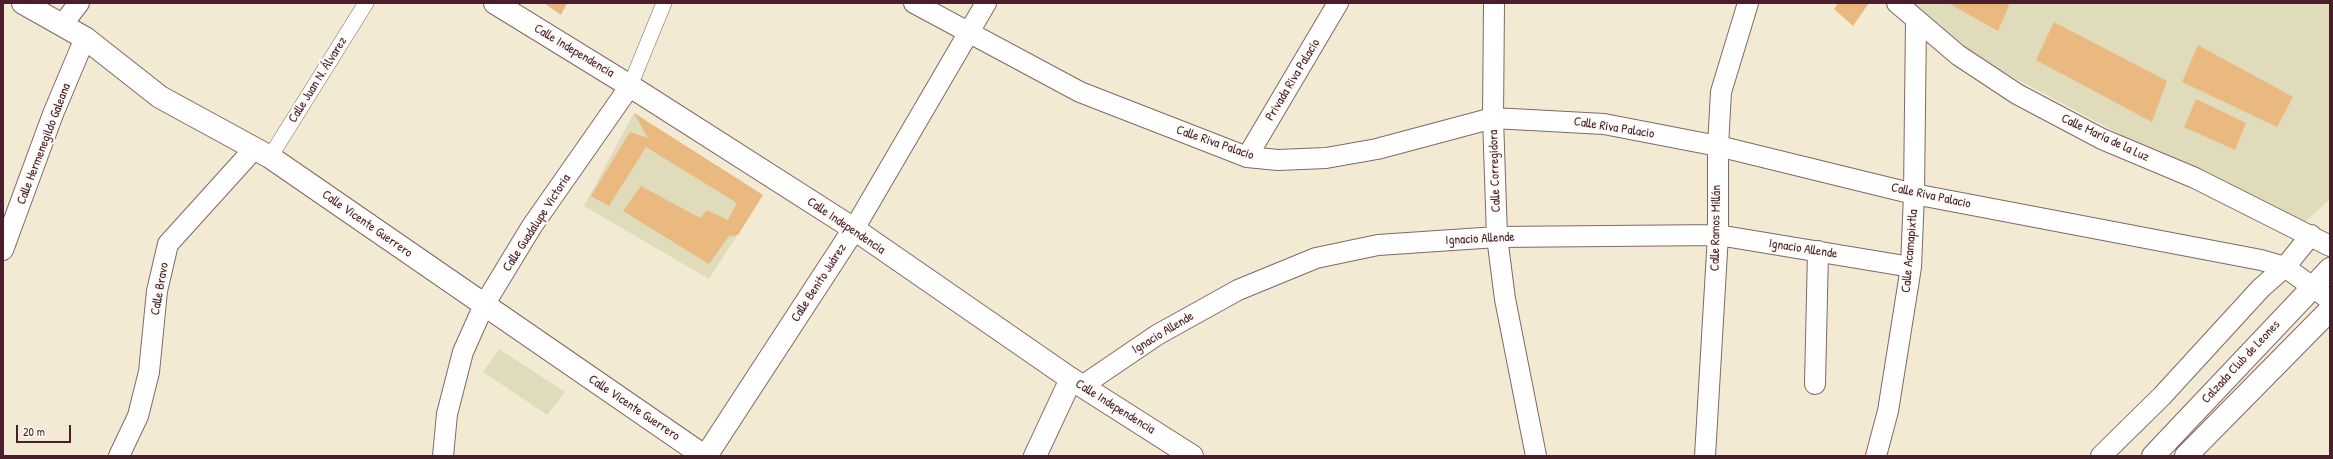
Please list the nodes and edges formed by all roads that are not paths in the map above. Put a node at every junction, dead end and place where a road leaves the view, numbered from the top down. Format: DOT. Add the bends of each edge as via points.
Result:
graph roads {
  1 [pos="23,3"];
  2 [pos="79,3"];
  3 [pos="366,3"];
  4 [pos="495,3"];
  5 [pos="664,3"];
  6 [pos="914,3"];
  7 [pos="986,3"];
  8 [pos="1338,3"];
  9 [pos="1494,3"];
  10 [pos="1748,3"];
  11 [pos="1897,3"];
  12 [pos="1916,20"];
  13 [pos="62,25"];
  14 [pos="970,34"];
  15 [pos="86,38"];
  16 [pos="630,86"];
  17 [pos="1493,118"];
  18 [pos="1718,146"];
  19 [pos="262,153"];
  20 [pos="1247,157"];
  21 [pos="1914,194"];
  22 [pos="854,229"];
  23 [pos="1718,235"];
  24 [pos="2311,236"];
  25 [pos="1497,237"];
  26 [pos="2330,246"];
  27 [pos="3,250"];
  28 [pos="1818,251"];
  29 [pos="1911,267"];
  30 [pos="2285,267"];
  31 [pos="2330,269"];
  32 [pos="2312,286"];
  33 [pos="2330,300"];
  34 [pos="484,306"];
  35 [pos="2330,310"];
  36 [pos="1076,383"];
  37 [pos="1816,384"];
  38 [pos="2189,417"];
  39 [pos="2207,433"];
  40 [pos="119,456"];
  41 [pos="444,456"];
  42 [pos="705,456"];
  43 [pos="1036,456"];
  44 [pos="1192,456"];
  45 [pos="1536,456"];
  46 [pos="1705,456"];
  47 [pos="1876,456"];
  48 [pos="2101,456"];
  49 [pos="2153,456"];
  50 [pos="2186,456"];
  1 -- 13 [label="main road, Calle Vicente Guerrero"];
  2 -- 13 [label="street"];
  3 -- 19 [label="street, Calle Juan N. Álvarez"];
  4 -- 16 [label="main road, Calle Independencia"];
  5 -- 16 [label="street, Calle Guadalupe Victoria"];
  6 -- 14 [label="street, Calle Riva Palacio"];
  7 -- 14 [label="street, Calle Benito Juárez"];
  8 -- 20 [label="street, Privada Riva Palacio"];
  9 -- 17 [label="street, Calle Corregidora"];
  10 -- 18 [label="street, Calle Ramos Millán" via="1721,92"];
  11 -- 12 [label="street, Calle María de la Luz"];
  12 -- 21 [label="street, Calle Acamapixtla"];
  12 -- 24 [label="street, Calle María de la Luz" via="1958,55 2017,94 2102,139 2195,178"];
  13 -- 15 [label="main road, Calle Vicente Guerrero"];
  14 -- 20 [label="street, Calle Riva Palacio" via="1080,92"];
  14 -- 22 [label="street, Calle Benito Juárez"];
  15 -- 19 [label="main road, Calle Vicente Guerrero" via="160,97"];
  15 -- 27 [label="street, Calle Hermenegildo Galeana" via="53,114"];
  16 -- 22 [label="main road, Calle Independencia"];
  16 -- 34 [label="street, Calle Guadalupe Victoria" via="532,226"];
  17 -- 18 [label="street, Calle Riva Palacio" via="1604,124"];
  17 -- 20 [label="street, Calle Riva Palacio" via="1377,148 1326,158 1278,160"];
  17 -- 25 [label="street, Calle Corregidora"];
  18 -- 21 [label="street, Calle Riva Palacio"];
  18 -- 23 [label="street, Calle Ramos Millán"];
  19 -- 34 [label="main road, Calle Vicente Guerrero"];
  19 -- 40 [label="street, Calle Bravo" via="168,244 157,291 149,372 138,416"];
  21 -- 29 [label="street, Calle Acamapixtla"];
  21 -- 30 [label="street, Calle Riva Palacio" via="2261,260"];
  22 -- 36 [label="main road, Calle Independencia"];
  22 -- 42 [label="main road, Calle Benito Juárez"];
  23 -- 25 [label="street, Ignacio Allende"];
  23 -- 28 [label="street, Ignacio Allende"];
  23 -- 46 [label="street, Calle Ramos Millán"];
  24 -- 26 [label="street, Calle María de la Luz"];
  24 -- 30 [label="street"];
  25 -- 36 [label="street, Ignacio Allende" via="1378,246 1316,258 1238,290"];
  25 -- 45 [label="street, Calle Corregidora" via="1505,299"];
  28 -- 29 [label="street, Ignacio Allende"];
  28 -- 37 [label="street"];
  29 -- 47 [label="street, Calle Acamapixtla" via="1888,412"];
  30 -- 32 [label="street, Calle Riva Palacio"];
  30 -- 48 [label="street" via="2261,288 2162,396"];
  31 -- 32 [label="main road, Calzada Club de Leones"];
  32 -- 33 [label="street, Calle Riva Palacio"];
  32 -- 38 [label="main road, Calzada Club de Leones"];
  34 -- 41 [label="street, Calle Guadalupe Victoria" via="461,360 447,414"];
  34 -- 42 [label="main road, Calle Vicente Guerrero"];
  35 -- 39 [label="main road, Calzada Club de Leones"];
  36 -- 43 [label="main road"];
  36 -- 44 [label="main road, Calle Independencia"];
  38 -- 39 [label="main road"];
  38 -- 49 [label="main road, Calzada Club de Leones"];
  39 -- 50 [label="main road, Calzada Club de Leones"];
}
